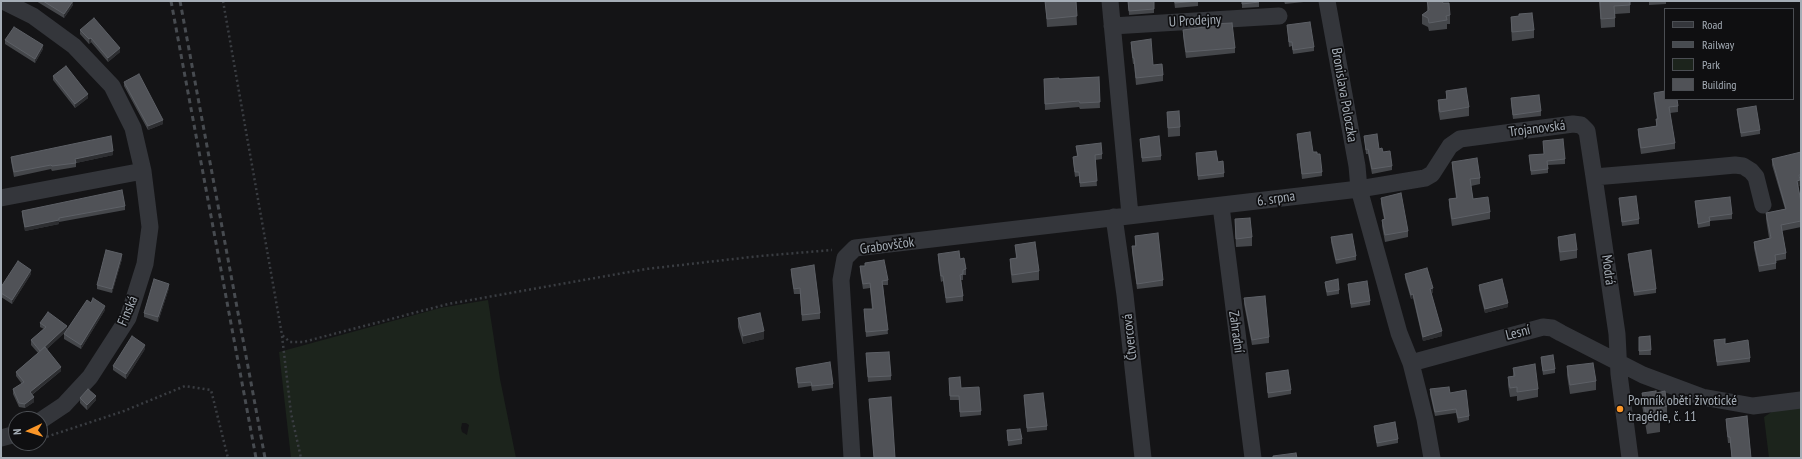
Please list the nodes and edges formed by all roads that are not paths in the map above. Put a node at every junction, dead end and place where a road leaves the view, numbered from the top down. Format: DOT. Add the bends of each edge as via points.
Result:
graph roads {
  1 [pos="3,1"];
  2 [pos="1110,1"];
  3 [pos="1328,1"];
  4 [pos="1279,16"];
  5 [pos="1112,26"];
  6 [pos="143,171"];
  7 [pos="1594,177"];
  8 [pos="1359,189"];
  9 [pos="1,198"];
  10 [pos="1221,206"];
  11 [pos="1763,206"];
  12 [pos="1122,216"];
  13 [pos="1411,363"];
  14 [pos="1618,363"];
  15 [pos="1801,400"];
  16 [pos="48,417"];
  17 [pos="852,458"];
  18 [pos="1143,458"];
  19 [pos="1253,458"];
  20 [pos="1432,458"];
  21 [pos="1630,458"];
  1 -- 6 [label="street, Finská" via="33,16 74,46 112,86 133,128"];
  2 -- 5 [label="street"];
  3 -- 8 [label="street, Bronislava Poloczka"];
  4 -- 5 [label="street, U Prodejny"];
  5 -- 12 [label="street"];
  6 -- 9 [label="street"];
  6 -- 16 [label="street, Finská" via="150,227 145,264 128,318 90,377 64,406"];
  7 -- 8 [label="street, Trojanovská" via="1587,130 1581,125 1573,124 1460,139 1450,146 1432,174 1425,178"];
  7 -- 11 [label="street" via="1743,166 1751,170 1756,177"];
  7 -- 14 [label="street, Modrá" via="1617,334"];
  8 -- 10 [label="street, 6. srpna"];
  8 -- 13 [label="street" via="1399,333"];
  10 -- 12 [label="street, 6. srpna"];
  10 -- 19 [label="street, Zahradní"];
  12 -- 17 [label="street, Grabovščok" via="855,248 845,258 841,280"];
  12 -- 18 [label="street, Čtvercová" via="1125,296"];
  13 -- 14 [label="street, Lesní" via="1543,327 1557,330"];
  13 -- 20 [label="street"];
  14 -- 15 [label="street, Lesní" via="1673,387 1725,402 1753,406"];
  14 -- 21 [label="street"];
}
